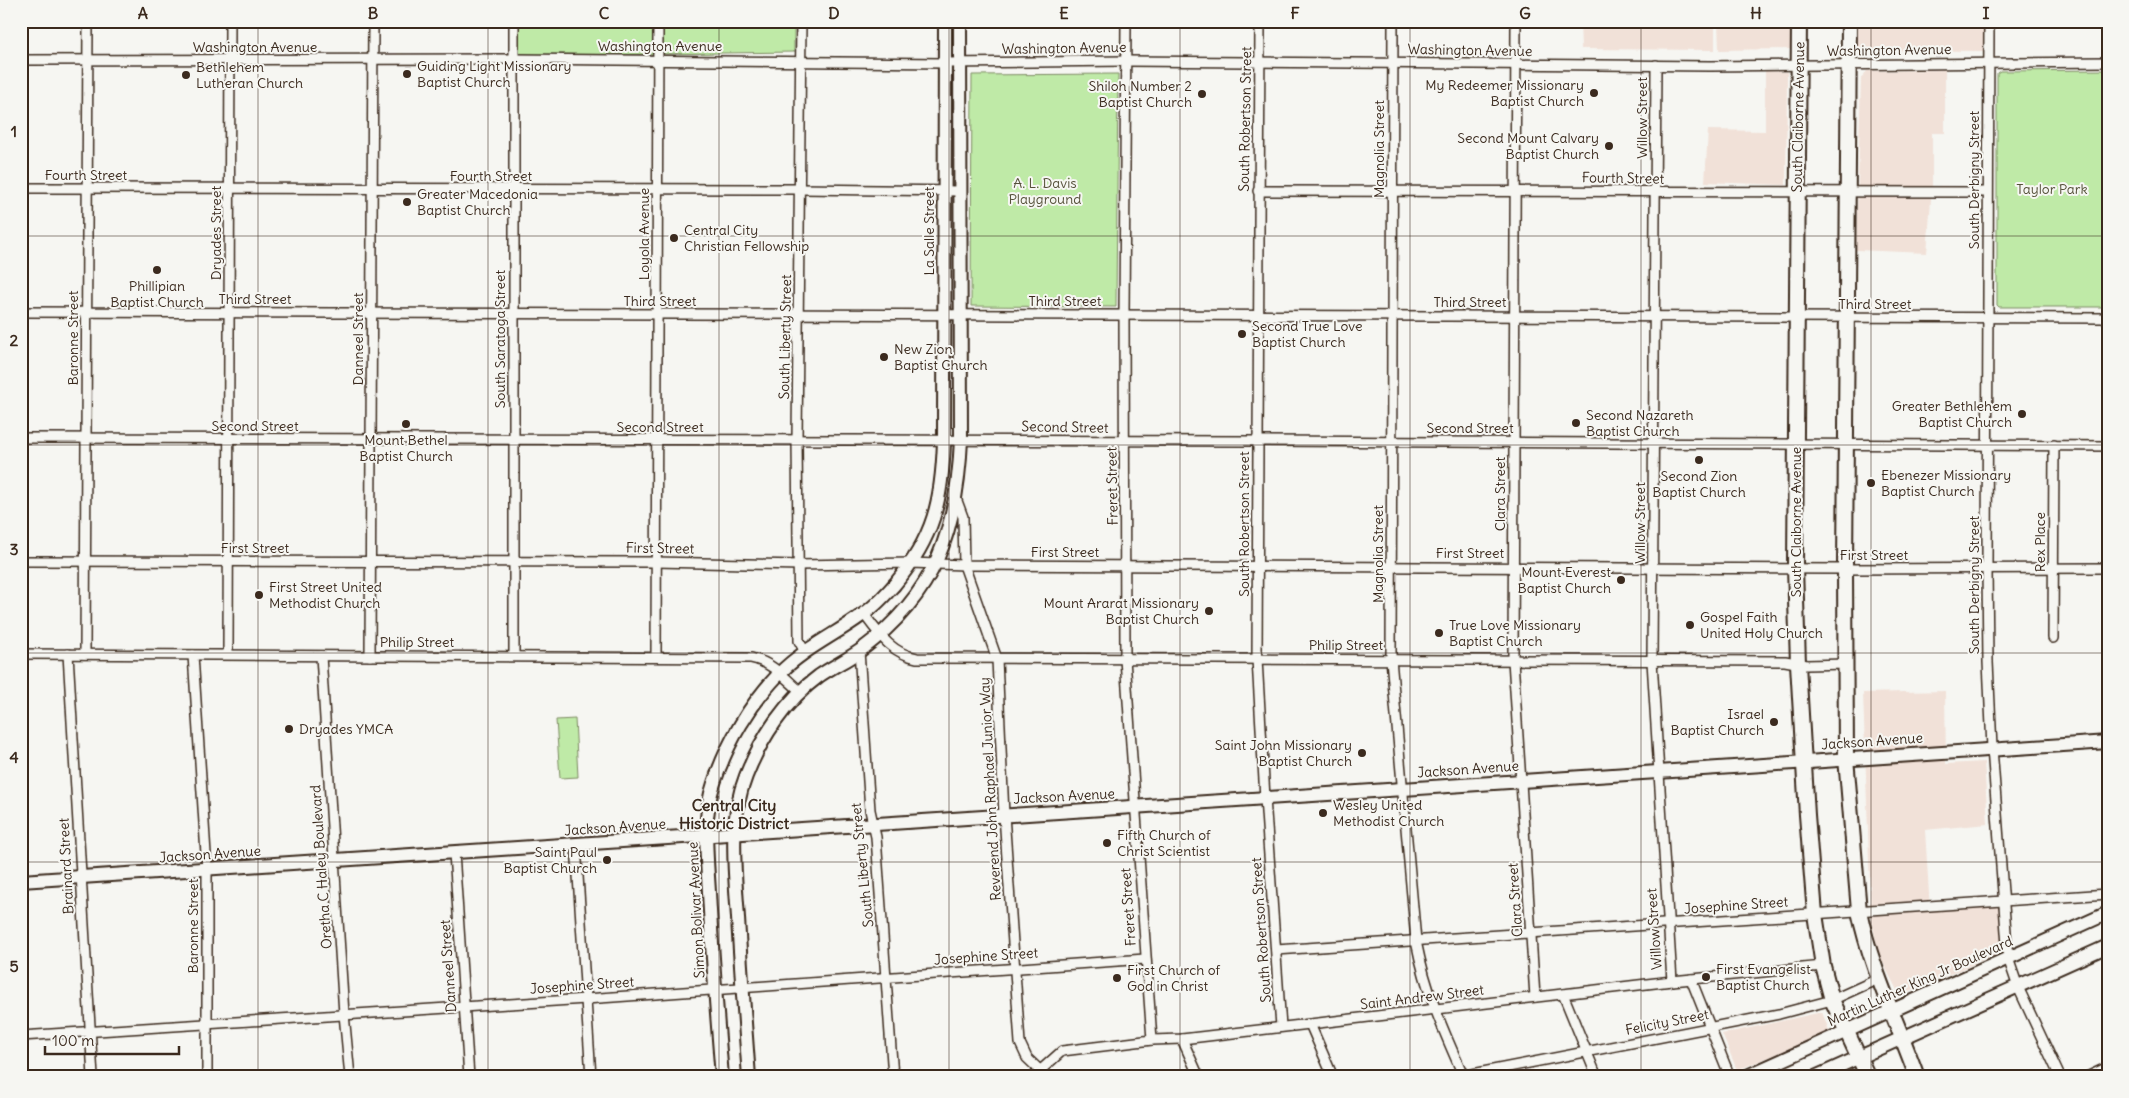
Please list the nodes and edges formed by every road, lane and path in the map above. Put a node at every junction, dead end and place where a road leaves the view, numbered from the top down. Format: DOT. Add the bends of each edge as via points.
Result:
graph roads {
  1 [pos="88,21"];
  2 [pos="230,21"];
  3 [pos="373,21"];
  4 [pos="514,21"];
  5 [pos="658,21"];
  6 [pos="801,21"];
  7 [pos="945,21"];
  8 [pos="960,21"];
  9 [pos="1126,21"];
  10 [pos="1260,21"];
  11 [pos="1393,21"];
  12 [pos="1516,21"];
  13 [pos="1799,21"];
  14 [pos="1849,21"];
  15 [pos="1988,21"];
  16 [pos="514,59"];
  17 [pos="21,60"];
  18 [pos="88,60"];
  19 [pos="230,60"];
  20 [pos="373,60"];
  21 [pos="658,60"];
  22 [pos="801,61"];
  23 [pos="1127,61"];
  24 [pos="961,62"];
  25 [pos="1259,62"];
  26 [pos="2108,62"];
  27 [pos="945,63"];
  28 [pos="1393,63"];
  29 [pos="1988,63"];
  30 [pos="1849,64"];
  31 [pos="1656,65"];
  32 [pos="1799,65"];
  33 [pos="1516,66"];
  34 [pos="21,188"];
  35 [pos="88,189"];
  36 [pos="230,189"];
  37 [pos="373,189"];
  38 [pos="658,189"];
  39 [pos="800,189"];
  40 [pos="514,190"];
  41 [pos="944,191"];
  42 [pos="960,191"];
  43 [pos="1258,191"];
  44 [pos="1393,191"];
  45 [pos="1514,191"];
  46 [pos="1655,192"];
  47 [pos="1848,192"];
  48 [pos="1987,192"];
  49 [pos="1797,193"];
  50 [pos="21,312"];
  51 [pos="87,312"];
  52 [pos="229,313"];
  53 [pos="372,313"];
  54 [pos="514,314"];
  55 [pos="658,314"];
  56 [pos="944,315"];
  57 [pos="960,315"];
  58 [pos="1124,315"];
  59 [pos="1258,315"];
  60 [pos="799,316"];
  61 [pos="1392,316"];
  62 [pos="1514,316"];
  63 [pos="1655,316"];
  64 [pos="1797,317"];
  65 [pos="1847,317"];
  66 [pos="1987,318"];
  67 [pos="2108,318"];
  68 [pos="21,438"];
  69 [pos="86,439"];
  70 [pos="229,439"];
  71 [pos="372,440"];
  72 [pos="514,440"];
  73 [pos="960,440"];
  74 [pos="658,441"];
  75 [pos="797,441"];
  76 [pos="944,441"];
  77 [pos="1258,441"];
  78 [pos="1392,441"];
  79 [pos="1125,442"];
  80 [pos="1514,442"];
  81 [pos="1654,444"];
  82 [pos="1796,444"];
  83 [pos="1846,444"];
  84 [pos="1987,444"];
  85 [pos="2054,446"];
  86 [pos="2108,446"];
  87 [pos="956,496"];
  88 [pos="21,561"];
  89 [pos="86,561"];
  90 [pos="228,561"];
  91 [pos="371,561"];
  92 [pos="514,562"];
  93 [pos="656,562"];
  94 [pos="911,563"];
  95 [pos="936,564"];
  96 [pos="799,565"];
  97 [pos="964,565"];
  98 [pos="1126,566"];
  99 [pos="1258,566"];
  100 [pos="1392,566"];
  101 [pos="1514,567"];
  102 [pos="1653,567"];
  103 [pos="1795,567"];
  104 [pos="2053,568"];
  105 [pos="2108,568"];
  106 [pos="1845,569"];
  107 [pos="1986,569"];
  108 [pos="864,614"];
  109 [pos="880,634"];
  110 [pos="2053,638"];
  111 [pos="859,651"];
  112 [pos="805,652"];
  113 [pos="21,654"];
  114 [pos="68,654"];
  115 [pos="85,654"];
  116 [pos="228,654"];
  117 [pos="193,655"];
  118 [pos="321,656"];
  119 [pos="370,656"];
  120 [pos="514,656"];
  121 [pos="656,657"];
  122 [pos="997,659"];
  123 [pos="1126,659"];
  124 [pos="1258,659"];
  125 [pos="1391,659"];
  126 [pos="1513,660"];
  127 [pos="1652,661"];
  128 [pos="1798,664"];
  129 [pos="1846,664"];
  130 [pos="780,673"];
  131 [pos="801,692"];
  132 [pos="2108,742"];
  133 [pos="1992,748"];
  134 [pos="1846,758"];
  135 [pos="1804,761"];
  136 [pos="1658,771"];
  137 [pos="1521,781"];
  138 [pos="1402,789"];
  139 [pos="1265,798"];
  140 [pos="1135,807"];
  141 [pos="1004,815"];
  142 [pos="873,824"];
  143 [pos="734,835"];
  144 [pos="706,836"];
  145 [pos="576,845"];
  146 [pos="454,853"];
  147 [pos="335,860"];
  148 [pos="207,870"];
  149 [pos="80,878"];
  150 [pos="21,882"];
  151 [pos="2108,894"];
  152 [pos="2003,900"];
  153 [pos="1859,911"];
  154 [pos="2108,913"];
  155 [pos="1815,914"];
  156 [pos="1667,924"];
  157 [pos="1531,933"];
  158 [pos="1416,941"];
  159 [pos="2108,946"];
  160 [pos="1276,950"];
  161 [pos="2008,958"];
  162 [pos="1145,959"];
  163 [pos="1823,966"];
  164 [pos="1015,968"];
  165 [pos="885,977"];
  166 [pos="1878,979"];
  167 [pos="1691,980"];
  168 [pos="1672,981"];
  169 [pos="742,987"];
  170 [pos="2018,987"];
  171 [pos="715,989"];
  172 [pos="1563,994"];
  173 [pos="1535,997"];
  174 [pos="586,999"];
  175 [pos="1832,1000"];
  176 [pos="464,1007"];
  177 [pos="1434,1009"];
  178 [pos="1889,1010"];
  179 [pos="344,1014"];
  180 [pos="207,1023"];
  181 [pos="1310,1024"];
  182 [pos="1281,1027"];
  183 [pos="1710,1028"];
  184 [pos="1846,1030"];
  185 [pos="91,1031"];
  186 [pos="21,1036"];
  187 [pos="1900,1038"];
  188 [pos="1182,1039"];
  189 [pos="1152,1040"];
  190 [pos="1586,1051"];
  191 [pos="1858,1058"];
  192 [pos="2108,1067"];
  193 [pos="1917,1074"];
  194 [pos="1040,1075"];
  195 [pos="1866,1075"];
  196 [pos="1462,1076"];
  197 [pos="93,1077"];
  198 [pos="207,1077"];
  199 [pos="350,1077"];
  200 [pos="469,1077"];
  201 [pos="591,1077"];
  202 [pos="722,1077"];
  203 [pos="749,1077"];
  204 [pos="893,1077"];
  205 [pos="1199,1077"];
  206 [pos="1333,1077"];
  207 [pos="1597,1077"];
  208 [pos="1730,1077"];
  209 [pos="1745,1077"];
  210 [pos="1815,1077"];
  211 [pos="2060,1077"];
  212 [pos="2087,1077"];
  1 -- 18 [label="street, Baronne Street"];
  2 -- 19 [label="street, Dryades Street"];
  3 -- 20 [label="street, Danneel Street"];
  4 -- 16 [label="street, South Saratoga Street"];
  5 -- 21 [label="street, Loyola Avenue"];
  6 -- 22 [label="street, South Liberty Street"];
  7 -- 27 [label="street, La Salle Street"];
  8 -- 24 [label="street"];
  9 -- 23 [label="street, Freret Street"];
  10 -- 25 [label="street, South Robertson Street"];
  11 -- 28 [label="street, Magnolia Street"];
  12 -- 33 [label="street, Clara Street"];
  13 -- 32 [label="main road, South Claiborne Avenue"];
  14 -- 30 [label="main road"];
  15 -- 29 [label="street, South Derbigny Street"];
  16 -- 20 [label="street, Washington Avenue"];
  16 -- 21 [label="street, Washington Avenue"];
  16 -- 40 [label="street, South Saratoga Street"];
  17 -- 18 [label="street, Washington Avenue"];
  18 -- 19 [label="street, Washington Avenue"];
  18 -- 35 [label="street, Baronne Street"];
  19 -- 20 [label="street, Washington Avenue"];
  19 -- 36 [label="street, Dryades Street"];
  20 -- 37 [label="street, Danneel Street"];
  21 -- 22 [label="street, Washington Avenue"];
  21 -- 38 [label="street, Loyola Avenue"];
  22 -- 27 [label="street, Washington Avenue"];
  22 -- 39 [label="street, South Liberty Street"];
  23 -- 24 [label="street, Washington Avenue"];
  23 -- 25 [label="street, Washington Avenue"];
  23 -- 58 [label="street, Freret Street"];
  24 -- 27 [label="street, Washington Avenue"];
  24 -- 42 [label="street"];
  25 -- 28 [label="street, Washington Avenue"];
  25 -- 43 [label="street, South Robertson Street"];
  26 -- 29 [label="street, Washington Avenue"];
  27 -- 41 [label="street, La Salle Street"];
  28 -- 33 [label="street, Washington Avenue"];
  28 -- 44 [label="street, Magnolia Street"];
  29 -- 30 [label="street, Washington Avenue"];
  29 -- 48 [label="street, South Derbigny Street"];
  30 -- 32 [label="street, Washington Avenue"];
  30 -- 47 [label="main road"];
  31 -- 32 [label="street, Washington Avenue"];
  31 -- 33 [label="street, Washington Avenue"];
  31 -- 46 [label="street, Willow Street"];
  32 -- 49 [label="main road, South Claiborne Avenue"];
  33 -- 45 [label="street, Clara Street"];
  34 -- 35 [label="street, Fourth Street"];
  35 -- 36 [label="street, Fourth Street"];
  35 -- 51 [label="street, Baronne Street"];
  36 -- 37 [label="street, Fourth Street"];
  36 -- 52 [label="street, Dryades Street"];
  37 -- 40 [label="street, Fourth Street"];
  37 -- 53 [label="street, Danneel Street"];
  38 -- 39 [label="street, Fourth Street"];
  38 -- 40 [label="street, Fourth Street"];
  38 -- 55 [label="street, Loyola Avenue"];
  39 -- 41 [label="street, Fourth Street"];
  39 -- 60 [label="street, South Liberty Street"];
  40 -- 54 [label="street, South Saratoga Street"];
  41 -- 42 [label="street, Fourth Street"];
  41 -- 56 [label="street, La Salle Street"];
  42 -- 57 [label="street"];
  43 -- 44 [label="street, Fourth Street"];
  43 -- 59 [label="street, South Robertson Street"];
  44 -- 45 [label="street, Fourth Street"];
  44 -- 61 [label="street, Magnolia Street"];
  45 -- 46 [label="street, Fourth Street"];
  45 -- 62 [label="street, Clara Street"];
  46 -- 49 [label="street, Fourth Street"];
  46 -- 63 [label="street, Willow Street"];
  47 -- 48 [label="street, Fourth Street"];
  47 -- 49 [label="street, Fourth Street"];
  47 -- 65 [label="main road"];
  48 -- 66 [label="street, South Derbigny Street"];
  49 -- 64 [label="main road, South Claiborne Avenue"];
  50 -- 51 [label="street, Third Street"];
  51 -- 52 [label="street, Third Street"];
  51 -- 69 [label="street, Baronne Street"];
  52 -- 53 [label="street, Third Street"];
  52 -- 70 [label="street, Dryades Street"];
  53 -- 54 [label="street, Third Street"];
  53 -- 71 [label="street, Danneel Street"];
  54 -- 55 [label="street, Third Street"];
  54 -- 72 [label="street, South Saratoga Street"];
  55 -- 60 [label="street, Third Street"];
  55 -- 74 [label="street, Loyola Avenue"];
  56 -- 57 [label="street, Third Street"];
  56 -- 60 [label="street, Third Street"];
  56 -- 76 [label="street, La Salle Street"];
  57 -- 58 [label="street, Third Street"];
  57 -- 73 [label="street"];
  58 -- 59 [label="street, Third Street"];
  58 -- 79 [label="street, Freret Street"];
  59 -- 61 [label="street, Third Street"];
  59 -- 77 [label="street, South Robertson Street"];
  60 -- 75 [label="street, South Liberty Street"];
  61 -- 62 [label="street, Third Street"];
  61 -- 78 [label="street, Magnolia Street"];
  62 -- 63 [label="street, Third Street"];
  62 -- 80 [label="street, Clara Street"];
  63 -- 64 [label="street, Third Street"];
  63 -- 81 [label="street, Willow Street"];
  64 -- 65 [label="street, Third Street"];
  64 -- 82 [label="main road, South Claiborne Avenue"];
  65 -- 66 [label="street, Third Street"];
  65 -- 83 [label="main road"];
  66 -- 67 [label="street, Third Street"];
  66 -- 84 [label="street, South Derbigny Street"];
  68 -- 69 [label="street, Second Street"];
  69 -- 70 [label="street, Second Street"];
  69 -- 89 [label="street, Baronne Street"];
  70 -- 71 [label="street, Second Street"];
  70 -- 90 [label="street, Dryades Street"];
  71 -- 72 [label="street, Second Street"];
  71 -- 91 [label="street, Danneel Street"];
  72 -- 74 [label="street, Second Street"];
  72 -- 92 [label="street, South Saratoga Street"];
  73 -- 76 [label="street, Second Street"];
  73 -- 79 [label="street, Second Street"];
  73 -- 87 [label="street"];
  74 -- 75 [label="street, Second Street"];
  74 -- 93 [label="street, Loyola Avenue"];
  75 -- 76 [label="street, Second Street"];
  75 -- 96 [label="street, South Liberty Street"];
  76 -- 94 [label="street, Simon Bolivar Avenue" via="941,489 936,510 929,532"];
  77 -- 78 [label="street, Second Street"];
  77 -- 79 [label="street, Second Street"];
  77 -- 99 [label="street, South Robertson Street"];
  78 -- 80 [label="street, Second Street"];
  78 -- 100 [label="street, Magnolia Street"];
  79 -- 98 [label="street, Freret Street"];
  80 -- 81 [label="street, Second Street"];
  80 -- 101 [label="street, Clara Street"];
  81 -- 82 [label="street, Second Street"];
  81 -- 102 [label="street, Willow Street"];
  82 -- 83 [label="street, Second Street"];
  82 -- 103 [label="main road, South Claiborne Avenue"];
  83 -- 84 [label="street, Second Street"];
  83 -- 106 [label="main road"];
  84 -- 85 [label="street, Second Street"];
  84 -- 107 [label="street, South Derbigny Street"];
  85 -- 86 [label="street, Second Street"];
  85 -- 104 [label="street, Rex Place"];
  87 -- 95 [label="street" via="947,537"];
  87 -- 97 [label="street, Reverend John Raphael Junior Way" via="963,517"];
  88 -- 89 [label="street, First Street"];
  89 -- 90 [label="street, First Street"];
  89 -- 115 [label="street, Baronne Street"];
  90 -- 91 [label="street, First Street"];
  90 -- 116 [label="street, Dryades Street"];
  91 -- 92 [label="street, First Street"];
  91 -- 119 [label="street, Danneel Street"];
  92 -- 93 [label="street, First Street"];
  92 -- 120 [label="street, South Saratoga Street"];
  93 -- 96 [label="street, First Street"];
  93 -- 121 [label="street, Loyola Avenue"];
  94 -- 95 [label="street, First Street"];
  94 -- 96 [label="street, First Street"];
  94 -- 108 [label="street, Simon Bolivar Avenue"];
  95 -- 97 [label="street, First Street"];
  95 -- 109 [label="street" via="914,598"];
  96 -- 112 [label="street, South Liberty Street" via="799,641"];
  97 -- 98 [label="street, First Street"];
  97 -- 122 [label="street, Reverend John Raphael Junior Way"];
  98 -- 99 [label="street, First Street"];
  98 -- 123 [label="street, Freret Street"];
  99 -- 100 [label="street, First Street"];
  99 -- 124 [label="street, South Robertson Street"];
  100 -- 101 [label="street, First Street"];
  100 -- 125 [label="street, Magnolia Street"];
  101 -- 102 [label="street, First Street"];
  101 -- 126 [label="street, Clara Street"];
  102 -- 103 [label="street, First Street"];
  102 -- 127 [label="street, Willow Street"];
  103 -- 106 [label="street, First Street"];
  103 -- 128 [label="main road, South Claiborne Avenue"];
  104 -- 105 [label="street, First Street"];
  104 -- 107 [label="street, First Street"];
  104 -- 110 [label="street, Rex Place"];
  106 -- 107 [label="street, First Street"];
  106 -- 129 [label="main road"];
  107 -- 133 [label="street, South Derbigny Street"];
  108 -- 109 [label="street, Philip Street"];
  108 -- 112 [label="street, Simon Bolivar Avenue"];
  109 -- 111 [label="street"];
  109 -- 122 [label="street, Philip Street" via="888,644 907,656"];
  111 -- 131 [label="street"];
  111 -- 142 [label="street, South Liberty Street"];
  112 -- 130 [label="street, Simon Bolivar Avenue"];
  113 -- 114 [label="street, Philip Street"];
  114 -- 115 [label="street, Philip Street"];
  114 -- 149 [label="street, Brainard Street"];
  115 -- 117 [label="street, Philip Street"];
  116 -- 117 [label="street, Philip Street"];
  116 -- 118 [label="street, Philip Street"];
  117 -- 148 [label="street, Baronne Street"];
  118 -- 119 [label="street, Philip Street"];
  118 -- 147 [label="street, Oretha C Haley Boulevard"];
  119 -- 120 [label="street, Philip Street"];
  120 -- 121 [label="street, Philip Street"];
  121 -- 130 [label="street, Philip Street" via="751,658 762,660"];
  122 -- 123 [label="street, Philip Street"];
  122 -- 141 [label="street, Reverend John Raphael Junior Way"];
  123 -- 124 [label="street, Philip Street"];
  123 -- 140 [label="street, Freret Street"];
  124 -- 125 [label="street, Philip Street"];
  124 -- 139 [label="street, South Robertson Street"];
  125 -- 126 [label="street, Philip Street"];
  125 -- 138 [label="street, Magnolia Street"];
  126 -- 127 [label="street, Philip Street"];
  126 -- 137 [label="street, Clara Street"];
  127 -- 128 [label="street, Philip Street" via="1786,661"];
  127 -- 136 [label="street, Willow Street"];
  128 -- 129 [label="street, Philip Street"];
  128 -- 135 [label="main road, South Claiborne Avenue"];
  129 -- 134 [label="main road"];
  130 -- 131 [label="street, Philip Street"];
  130 -- 144 [label="street, Simon Bolivar Avenue" via="747,715 724,756 713,786"];
  131 -- 143 [label="street" via="770,729 757,753 746,777"];
  132 -- 133 [label="street, Jackson Avenue"];
  133 -- 134 [label="street, Jackson Avenue"];
  133 -- 152 [label="street, South Derbigny Street"];
  134 -- 135 [label="street, Jackson Avenue"];
  134 -- 153 [label="main road"];
  135 -- 136 [label="street, Jackson Avenue"];
  135 -- 155 [label="main road, South Claiborne Avenue"];
  136 -- 137 [label="street, Jackson Avenue"];
  136 -- 156 [label="street, Willow Street"];
  137 -- 138 [label="street, Jackson Avenue"];
  137 -- 157 [label="street, Clara Street"];
  138 -- 139 [label="street, Jackson Avenue"];
  138 -- 158 [label="street, Magnolia Street"];
  139 -- 140 [label="street, Jackson Avenue"];
  139 -- 160 [label="street, South Robertson Street"];
  140 -- 141 [label="street, Jackson Avenue"];
  140 -- 162 [label="street, Freret Street"];
  141 -- 142 [label="street, Jackson Avenue"];
  141 -- 164 [label="street, Reverend John Raphael Junior Way"];
  142 -- 143 [label="street, Jackson Avenue"];
  142 -- 165 [label="street, South Liberty Street"];
  143 -- 144 [label="street, Jackson Avenue"];
  143 -- 169 [label="street"];
  144 -- 145 [label="street, Jackson Avenue"];
  144 -- 171 [label="street, Simon Bolivar Avenue"];
  145 -- 146 [label="street, Jackson Avenue"];
  145 -- 174 [label="street"];
  146 -- 147 [label="street, Jackson Avenue"];
  146 -- 176 [label="street, Danneel Street"];
  147 -- 148 [label="street, Jackson Avenue"];
  147 -- 179 [label="street, Oretha C Haley Boulevard"];
  148 -- 149 [label="street, Jackson Avenue"];
  148 -- 180 [label="street, Baronne Street"];
  149 -- 150 [label="street, Jackson Avenue"];
  149 -- 185 [label="street, Brainard Street"];
  151 -- 152 [label="street, Josephine Street"];
  152 -- 153 [label="street, Josephine Street"];
  152 -- 161 [label="street, South Derbigny Street"];
  153 -- 155 [label="street, Josephine Street"];
  153 -- 166 [label="main road"];
  154 -- 161 [label="street, Martin Luther King Jr Boulevard"];
  155 -- 156 [label="street, Josephine Street"];
  155 -- 163 [label="main road, South Claiborne Avenue"];
  156 -- 157 [label="street, Josephine Street"];
  156 -- 168 [label="street, Willow Street"];
  157 -- 158 [label="street, Josephine Street"];
  157 -- 173 [label="street, Clara Street"];
  158 -- 160 [label="street, Josephine Street"];
  158 -- 177 [label="street, Magnolia Street" via="1422,974"];
  159 -- 170 [label="street"];
  160 -- 182 [label="street, South Robertson Street"];
  161 -- 170 [label="street, South Derbigny Street"];
  161 -- 178 [label="street, Martin Luther King Jr Boulevard"];
  162 -- 164 [label="street, Josephine Street"];
  162 -- 189 [label="street, Freret Street"];
  163 -- 167 [label="street, Saint Andrew Street"];
  163 -- 175 [label="main road, South Claiborne Avenue"];
  164 -- 165 [label="street, Josephine Street"];
  164 -- 194 [label="street, Reverend John Raphael Junior Way" via="1020,1043 1026,1058"];
  165 -- 169 [label="street, Josephine Street"];
  165 -- 204 [label="street, South Liberty Street"];
  166 -- 175 [label="street, Felicity Street"];
  166 -- 178 [label="main road"];
  167 -- 168 [label="street, Saint Andrew Street"];
  167 -- 183 [label="street"];
  168 -- 172 [label="street, Saint Andrew Street"];
  169 -- 171 [label="street, Josephine Street"];
  169 -- 203 [label="street"];
  170 -- 187 [label="street"];
  170 -- 211 [label="street, South Derbigny Street"];
  171 -- 174 [label="street, Josephine Street"];
  171 -- 202 [label="street, Simon Bolivar Avenue"];
  172 -- 173 [label="street, Saint Andrew Street"];
  172 -- 190 [label="street"];
  173 -- 177 [label="street, Saint Andrew Street"];
  174 -- 176 [label="street, Josephine Street"];
  174 -- 201 [label="street"];
  175 -- 183 [label="street, Felicity Street"];
  175 -- 184 [label="main road, South Claiborne Avenue"];
  176 -- 179 [label="street, Josephine Street"];
  176 -- 200 [label="street, Danneel Street"];
  177 -- 181 [label="street, Saint Andrew Street"];
  177 -- 196 [label="street, Magnolia Street"];
  178 -- 184 [label="street, Martin Luther King Jr Boulevard"];
  178 -- 187 [label="main road"];
  179 -- 180 [label="street, Josephine Street"];
  179 -- 199 [label="street, Oretha C Haley Boulevard"];
  180 -- 185 [label="street, Josephine Street"];
  180 -- 198 [label="street, Baronne Street"];
  181 -- 182 [label="street, Saint Andrew Street"];
  181 -- 206 [label="street"];
  182 -- 188 [label="street, Saint Andrew Street"];
  183 -- 190 [label="street, Felicity Street"];
  183 -- 208 [label="street"];
  184 -- 191 [label="main road, South Claiborne Avenue"];
  184 -- 209 [label="street, Martin Luther King Jr Boulevard"];
  185 -- 186 [label="street, Josephine Street"];
  185 -- 197 [label="street, Brainard Street"];
  187 -- 191 [label="street"];
  187 -- 193 [label="main road"];
  188 -- 189 [label="street, Saint Andrew Street"];
  188 -- 205 [label="street"];
  189 -- 194 [label="street, Saint Andrew Street" via="1062,1051"];
  190 -- 196 [label="street, Felicity Street"];
  190 -- 207 [label="street"];
  191 -- 195 [label="main road, South Claiborne Avenue"];
  191 -- 210 [label="street"];
  192 -- 212 [label="street"];
}
